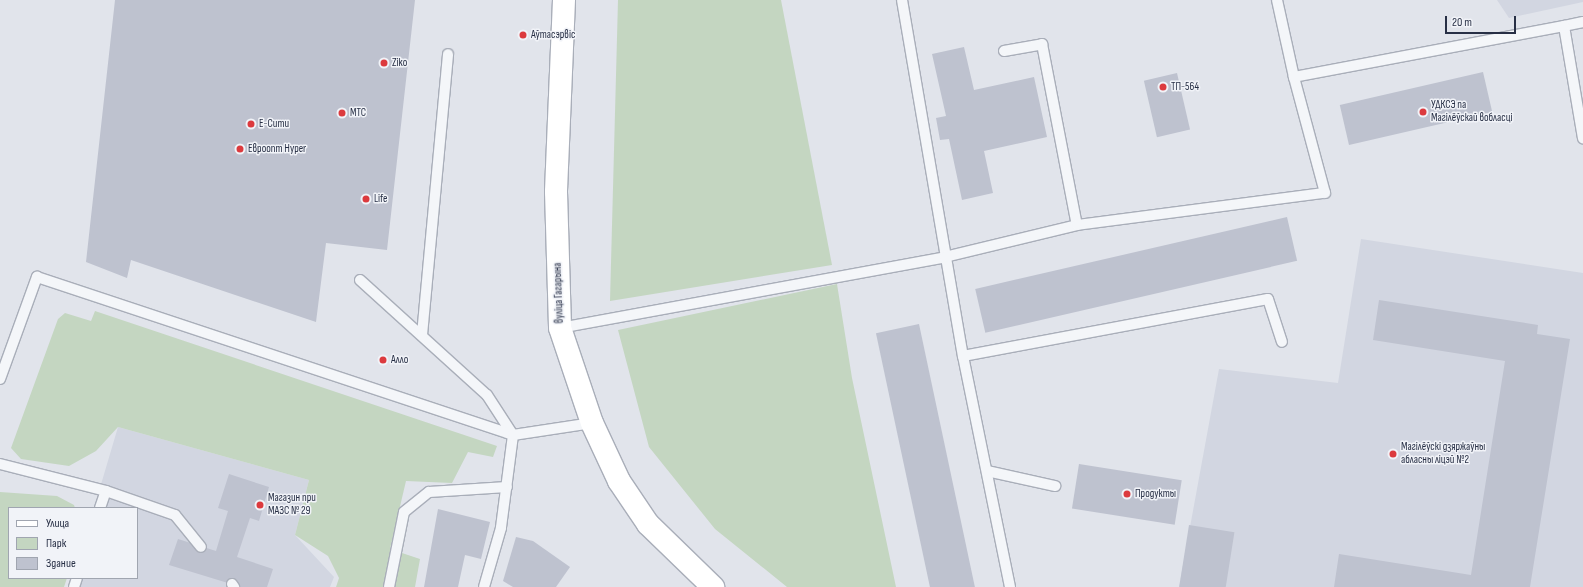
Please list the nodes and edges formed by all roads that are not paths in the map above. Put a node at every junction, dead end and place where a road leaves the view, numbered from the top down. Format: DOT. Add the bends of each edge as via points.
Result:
graph roads {
  1 [pos="564,0"];
  2 [pos="902,0"];
  3 [pos="1277,0"];
  4 [pos="1583,22"];
  5 [pos="1564,26"];
  6 [pos="1004,51"];
  7 [pos="448,54"];
  8 [pos="1294,77"];
  9 [pos="1583,138"];
  10 [pos="1077,225"];
  11 [pos="945,257"];
  12 [pos="360,280"];
  13 [pos="560,328"];
  14 [pos="422,335"];
  15 [pos="1282,342"];
  16 [pos="963,356"];
  17 [pos="0,379"];
  18 [pos="592,423"];
  19 [pos="514,435"];
  20 [pos="0,464"];
  21 [pos="987,471"];
  22 [pos="1055,486"];
  23 [pos="507,487"];
  24 [pos="106,491"];
  25 [pos="100,507"];
  26 [pos="201,547"];
  27 [pos="389,587"];
  28 [pos="484,587"];
  29 [pos="713,587"];
  30 [pos="1010,587"];
  1 -- 13 [label="main road, вуліца Гагарына" via="556,192"];
  2 -- 11 [label="lane"];
  3 -- 8 [label="lane"];
  4 -- 5 [label="lane"];
  5 -- 8 [label="lane"];
  5 -- 9 [label="lane"];
  6 -- 10 [label="lane" via="1042,44"];
  7 -- 14 [label="lane"];
  8 -- 10 [label="lane" via="1325,193"];
  10 -- 11 [label="lane"];
  11 -- 13 [label="lane"];
  11 -- 16 [label="lane"];
  12 -- 14 [label="lane"];
  13 -- 18 [label="main road, вуліца Гагарына"];
  14 -- 19 [label="lane" via="487,395"];
  15 -- 16 [label="lane" via="1268,299"];
  16 -- 21 [label="lane"];
  17 -- 19 [label="lane" via="37,277"];
  18 -- 19 [label="lane"];
  18 -- 29 [label="main road, вуліца Гагарына" via="618,481 648,524"];
  19 -- 23 [label="lane"];
  20 -- 24 [label="lane"];
  21 -- 22 [label="lane"];
  21 -- 30 [label="lane"];
  23 -- 27 [label="lane" via="429,492 404,512"];
  23 -- 28 [label="lane" via="501,528"];
  24 -- 25 [label="lane"];
  24 -- 26 [label="lane" via="174,515"];
}
